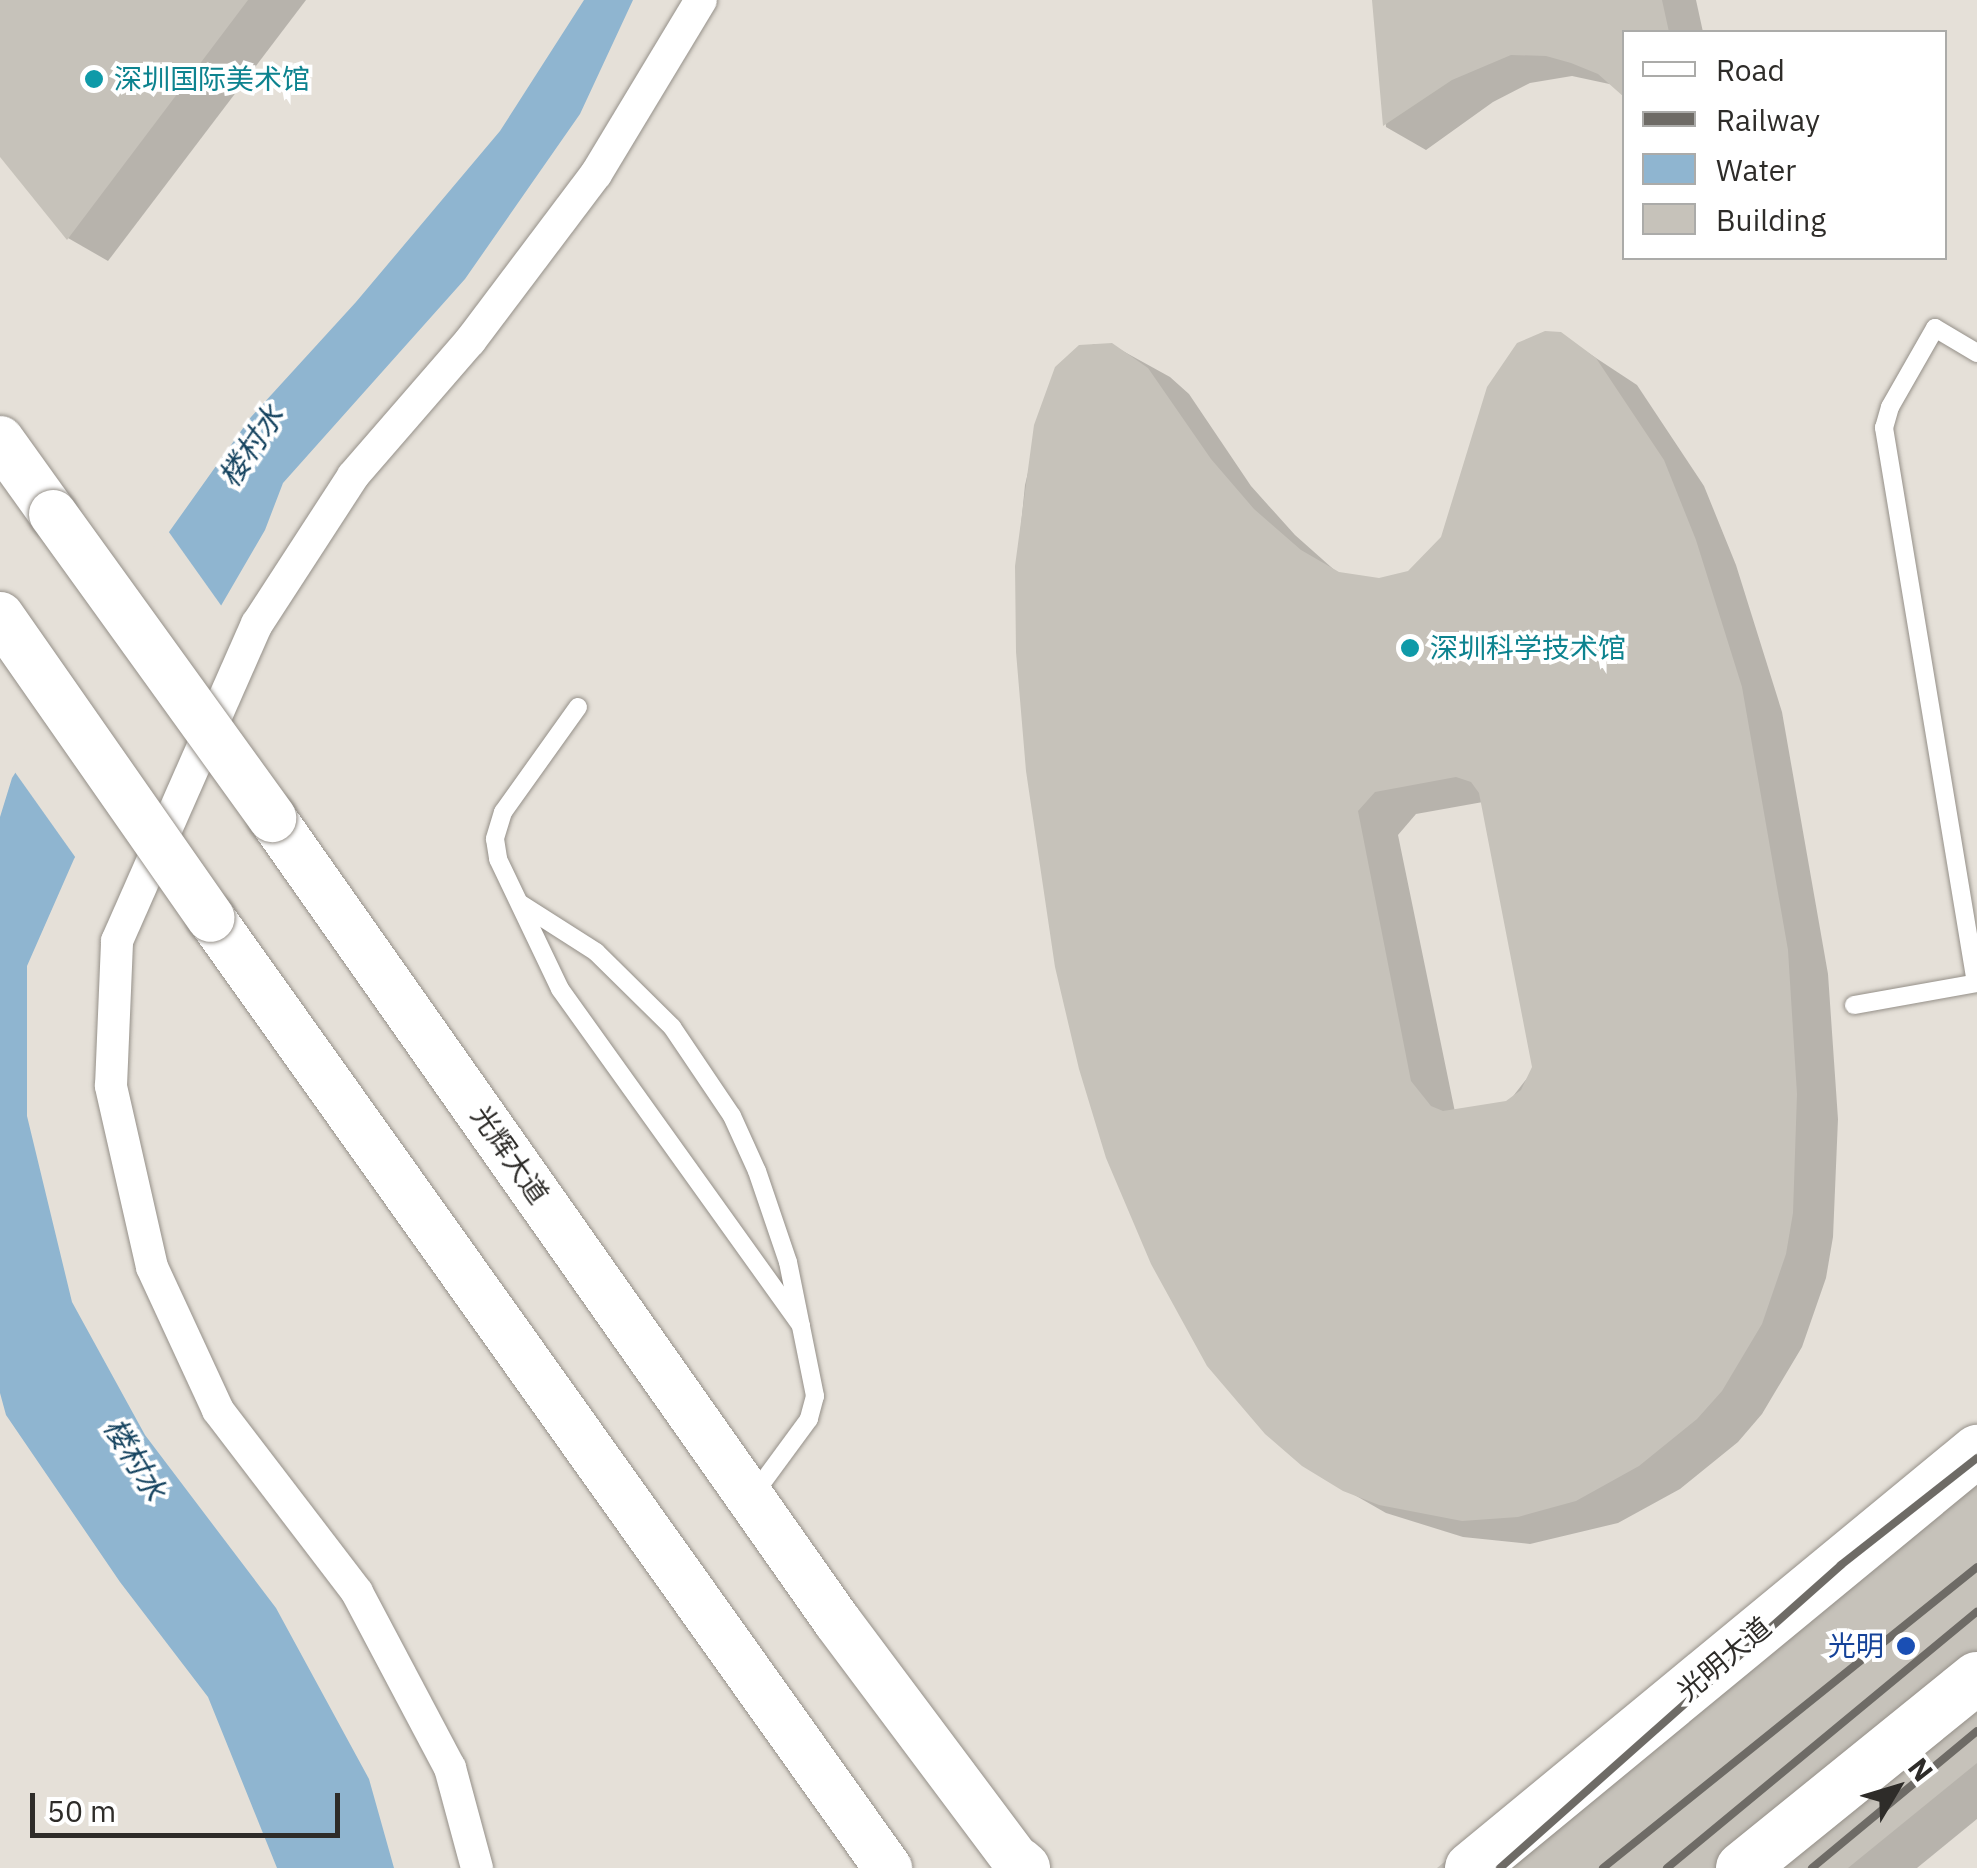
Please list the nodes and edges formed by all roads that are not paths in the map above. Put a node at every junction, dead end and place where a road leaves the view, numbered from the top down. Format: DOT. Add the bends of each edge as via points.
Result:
graph roads {
  1 [pos="701,0"];
  2 [pos="1977,352"];
  3 [pos="0,440"];
  4 [pos="0,616"];
  5 [pos="578,707"];
  6 [pos="520,904"];
  7 [pos="1976,983"];
  8 [pos="1854,1006"];
  9 [pos="801,1326"];
  10 [pos="1977,1451"];
  11 [pos="751,1498"];
  12 [pos="1977,1678"];
  13 [pos="1021,1866"];
  14 [pos="477,1868"];
  15 [pos="888,1868"];
  16 [pos="1472,1868"];
  17 [pos="1742,1868"];
  1 -- 14 [label="street" via="596,174 470,341 353,476 257,624 117,940 111,1086 152,1267 218,1410 366,1610 450,1768"];
  2 -- 7 [label="lane" via="1935,328 1884,428"];
  3 -- 11 [label="main road, 光辉大道, bridge"];
  4 -- 15 [label="main road, bridge"];
  5 -- 6 [label="lane" via="511,796 497,827 498,859"];
  6 -- 9 [label="lane" via="560,990"];
  6 -- 9 [label="lane" via="626,978 714,1084 757,1172 788,1262"];
  7 -- 8 [label="lane"];
  9 -- 11 [label="lane" via="814,1379 813,1408"];
  10 -- 16 [label="main road, 光明大道"];
  11 -- 13 [label="main road, 光辉大道"];
  12 -- 17 [label="main road"];
}
